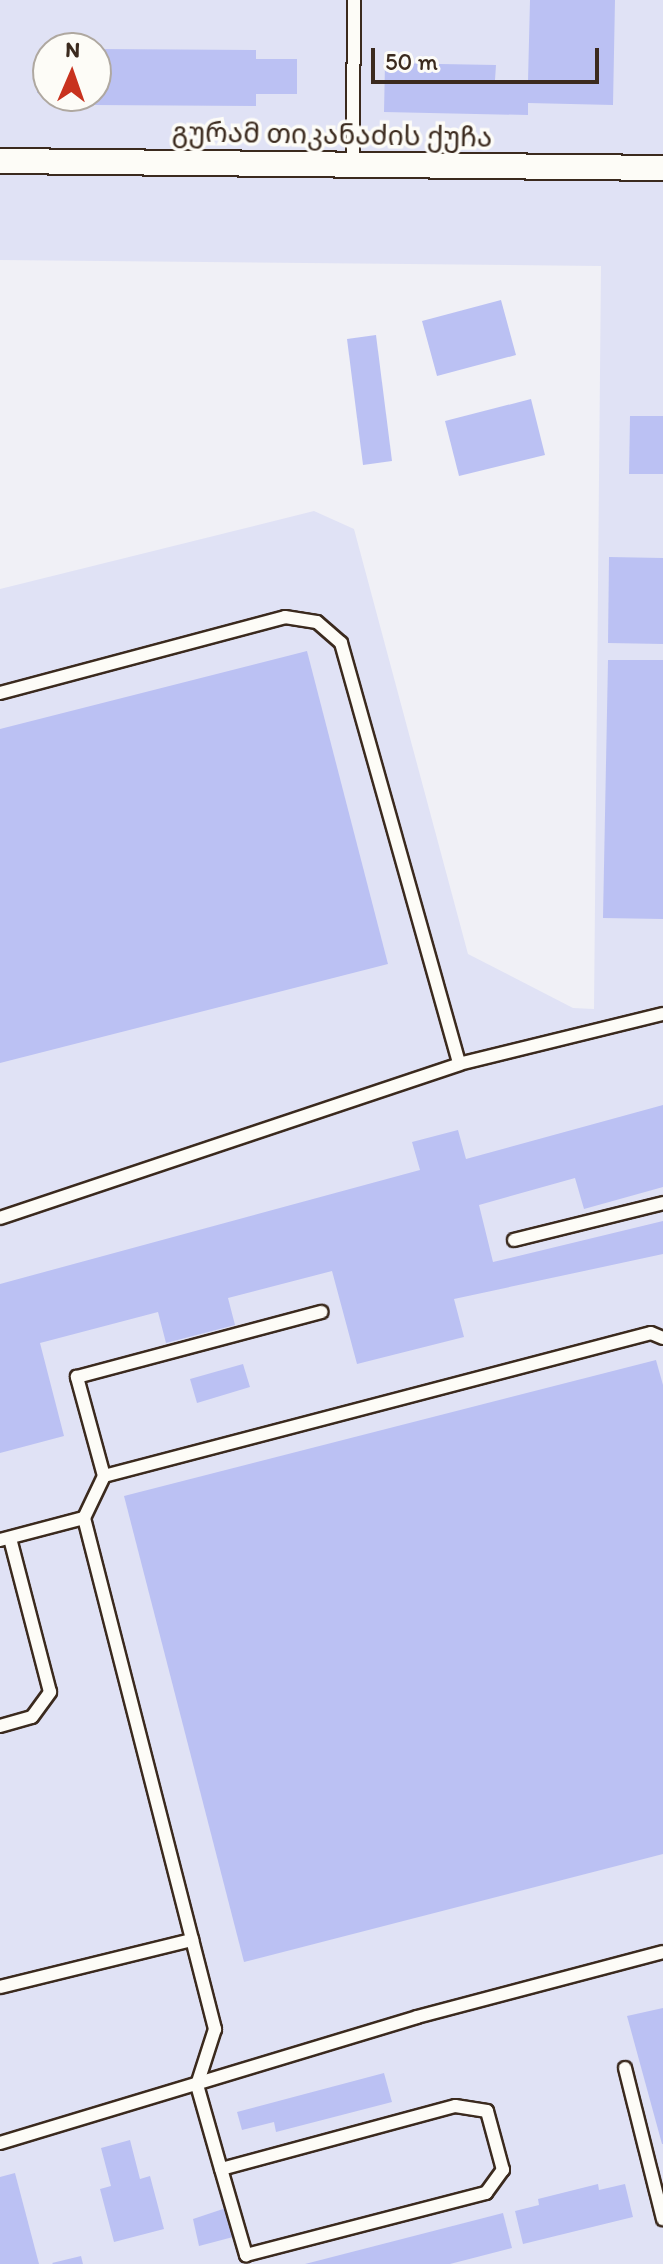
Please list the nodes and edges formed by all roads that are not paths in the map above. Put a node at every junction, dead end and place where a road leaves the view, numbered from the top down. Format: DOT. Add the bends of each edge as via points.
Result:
graph roads {
  1 [pos="354,0"];
  2 [pos="0,161"];
  3 [pos="353,165"];
  4 [pos="663,168"];
  5 [pos="0,693"];
  6 [pos="663,1014"];
  7 [pos="459,1064"];
  8 [pos="663,1203"];
  9 [pos="0,1218"];
  10 [pos="514,1240"];
  11 [pos="322,1312"];
  12 [pos="663,1338"];
  13 [pos="104,1476"];
  14 [pos="84,1518"];
  15 [pos="5,1539"];
  16 [pos="0,1726"];
  17 [pos="192,1940"];
  18 [pos="663,1952"];
  19 [pos="0,1987"];
  20 [pos="625,2068"];
  21 [pos="197,2085"];
  22 [pos="0,2143"];
  23 [pos="221,2169"];
  24 [pos="659,2186"];
  25 [pos="663,2219"];
  1 -- 3 [label="lane"];
  2 -- 3 [label="street, გურამ თიკანაძის ქუჩა"];
  3 -- 4 [label="street, გურამ თიკანაძის ქუჩა"];
  5 -- 7 [label="lane" via="285,617 317,622 341,643"];
  6 -- 7 [label="lane"];
  7 -- 9 [label="lane"];
  8 -- 10 [label="lane"];
  11 -- 13 [label="lane" via="77,1377"];
  12 -- 13 [label="lane" via="651,1333"];
  13 -- 14 [label="lane"];
  14 -- 15 [label="lane"];
  14 -- 17 [label="lane"];
  15 -- 16 [label="lane" via="50,1692 32,1717"];
  17 -- 19 [label="lane"];
  17 -- 21 [label="lane" via="215,2029"];
  18 -- 21 [label="lane" via="417,2017"];
  20 -- 24 [label="lane"];
  21 -- 22 [label="lane"];
  21 -- 23 [label="lane"];
  23 -- 23 [label="lane" via="246,2255 486,2193 503,2170 487,2111 455,2106"];
  24 -- 25 [label="lane"];
}
